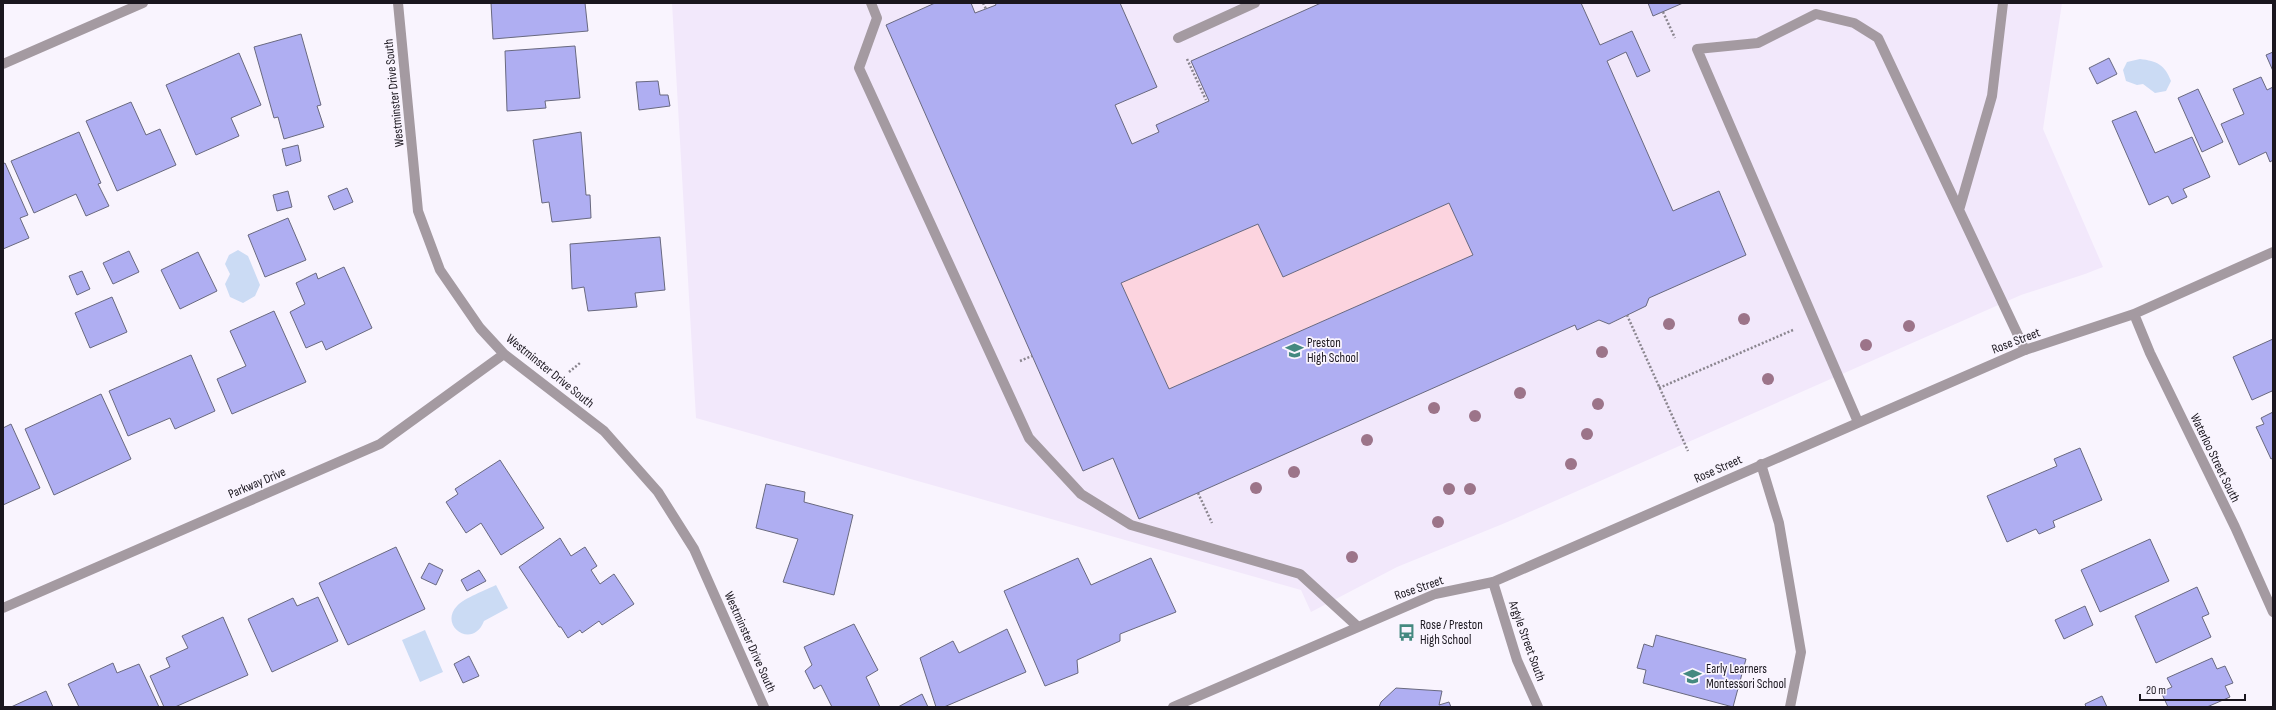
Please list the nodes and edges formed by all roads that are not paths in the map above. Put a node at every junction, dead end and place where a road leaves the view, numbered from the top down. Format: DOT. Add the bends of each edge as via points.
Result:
graph roads {
  1 [pos="143,3"];
  2 [pos="398,3"];
  3 [pos="870,3"];
  4 [pos="1255,3"];
  5 [pos="2003,3"];
  6 [pos="1178,38"];
  7 [pos="3,64"];
  8 [pos="1959,210"];
  9 [pos="2273,252"];
  10 [pos="2134,314"];
  11 [pos="2025,350"];
  12 [pos="504,354"];
  13 [pos="1858,422"];
  14 [pos="1761,464"];
  15 [pos="1493,582"];
  16 [pos="3,608"];
  17 [pos="2273,612"];
  18 [pos="1357,626"];
  19 [pos="764,707"];
  20 [pos="1173,707"];
  21 [pos="1538,707"];
  22 [pos="1790,707"];
  1 -- 7 [label="street"];
  2 -- 12 [label="street, Westminster Drive South" via="418,211 440,270 480,328"];
  3 -- 18 [label="street" via="877,18 859,68 1029,438 1081,494 1131,525 1300,574"];
  4 -- 6 [label="street"];
  5 -- 8 [label="street" via="1992,96"];
  8 -- 11 [label="street"];
  8 -- 13 [label="street" via="1878,38 1854,23 1816,14 1758,43 1697,49"];
  9 -- 10 [label="street, Rose Street"];
  10 -- 11 [label="street, Rose Street"];
  10 -- 17 [label="street, Waterloo Street South"];
  11 -- 13 [label="street, Rose Street"];
  12 -- 16 [label="street, Parkway Drive" via="380,444"];
  12 -- 19 [label="street, Westminster Drive South" via="604,431 658,492 694,549"];
  13 -- 14 [label="street, Rose Street"];
  14 -- 15 [label="street, Rose Street"];
  14 -- 22 [label="street" via="1779,523 1801,652"];
  15 -- 18 [label="street, Rose Street" via="1435,594"];
  15 -- 21 [label="street, Argyle Street South" via="1517,660"];
  18 -- 20 [label="street, Rose Street"];
}
